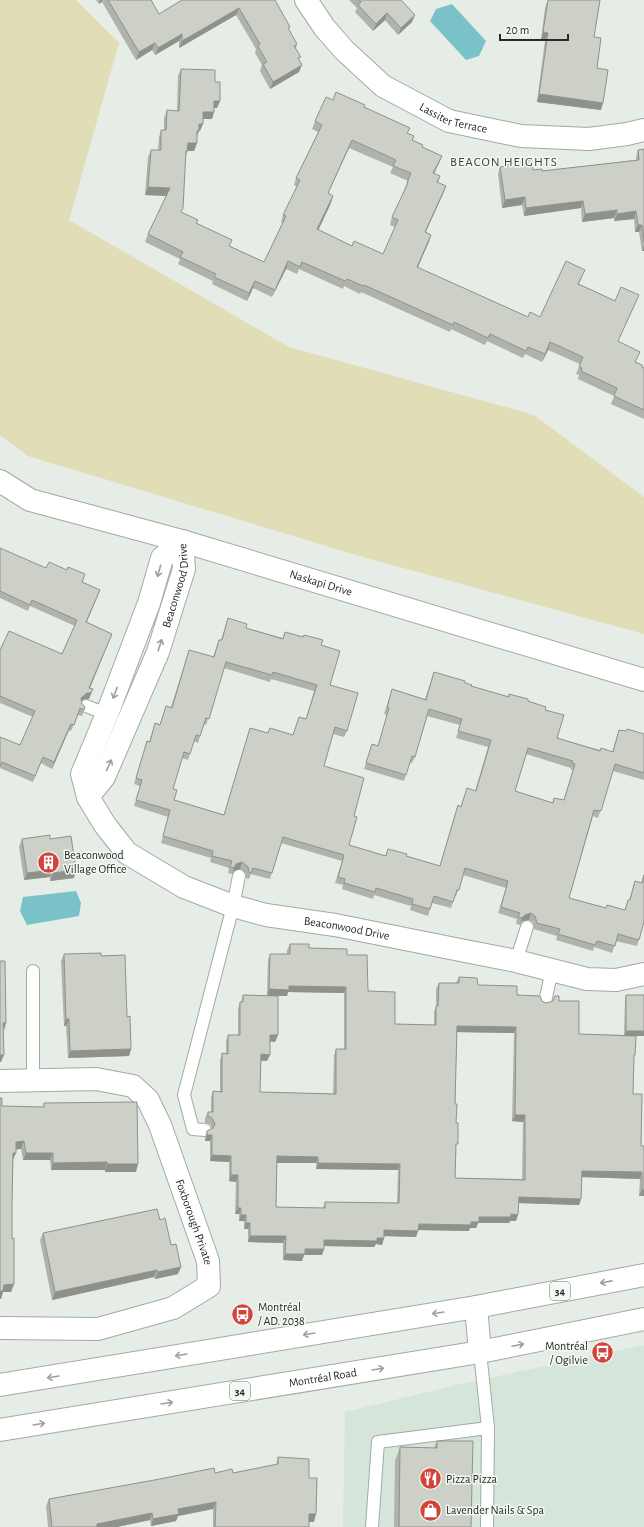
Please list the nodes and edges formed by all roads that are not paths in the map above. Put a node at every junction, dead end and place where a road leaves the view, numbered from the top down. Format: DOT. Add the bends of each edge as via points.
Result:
graph roads {
  1 [pos="306,0"];
  2 [pos="644,130"];
  3 [pos="0,481"];
  4 [pos="182,541"];
  5 [pos="644,680"];
  6 [pos="86,706"];
  7 [pos="107,714"];
  8 [pos="88,797"];
  9 [pos="239,876"];
  10 [pos="234,906"];
  11 [pos="527,927"];
  12 [pos="516,961"];
  13 [pos="552,970"];
  14 [pos="33,971"];
  15 [pos="644,974"];
  16 [pos="545,1002"];
  17 [pos="33,1080"];
  18 [pos="0,1081"];
  19 [pos="205,1130"];
  20 [pos="644,1275"];
  21 [pos="476,1307"];
  22 [pos="644,1319"];
  23 [pos="0,1328"];
  24 [pos="480,1352"];
  25 [pos="0,1385"];
  26 [pos="488,1428"];
  27 [pos="0,1430"];
  28 [pos="372,1527"];
  29 [pos="487,1527"];
  1 -- 2 [label="street, Lassiter Terrace" via="324,27 344,50 383,86 449,121 521,136 589,138"];
  3 -- 4 [label="street, Naskapi Drive" via="30,500"];
  4 -- 5 [label="street, Naskapi Drive"];
  4 -- 7 [label="street, Beaconwood Drive, one-way" via="162,558 149,603"];
  8 -- 4 [label="street, Beaconwood Drive, one-way" via="104,777 158,652 184,570"];
  6 -- 7 [label="lane"];
  7 -- 8 [label="street, Beaconwood Drive" via="82,774"];
  8 -- 10 [label="street, Beaconwood Drive" via="105,826 128,853 184,886"];
  9 -- 10 [label="lane"];
  10 -- 12 [label="street, Beaconwood Drive" via="266,915 335,925"];
  10 -- 19 [label="lane" via="184,1095 193,1129"];
  11 -- 12 [label="lane"];
  12 -- 13 [label="street, Beaconwood Drive"];
  13 -- 15 [label="street, Beaconwood Drive" via="587,979 616,980"];
  13 -- 16 [label="lane"];
  14 -- 17 [label="lane"];
  17 -- 18 [label="street, Foxborough Private"];
  17 -- 23 [label="street, Foxborough Private" via="96,1079 133,1086 148,1100 160,1125 208,1262 209,1286 173,1308 98,1329"];
  20 -- 21 [label="street, 34, one-way"];
  21 -- 24 [label="street"];
  21 -- 25 [label="street, 34, one-way"];
  24 -- 22 [label="street, Montréal Road / 34, one-way"];
  24 -- 26 [label="lane"];
  27 -- 24 [label="street, Montréal Road / 34, one-way"];
  26 -- 28 [label="lane" via="378,1442"];
  26 -- 29 [label="lane"];
}
